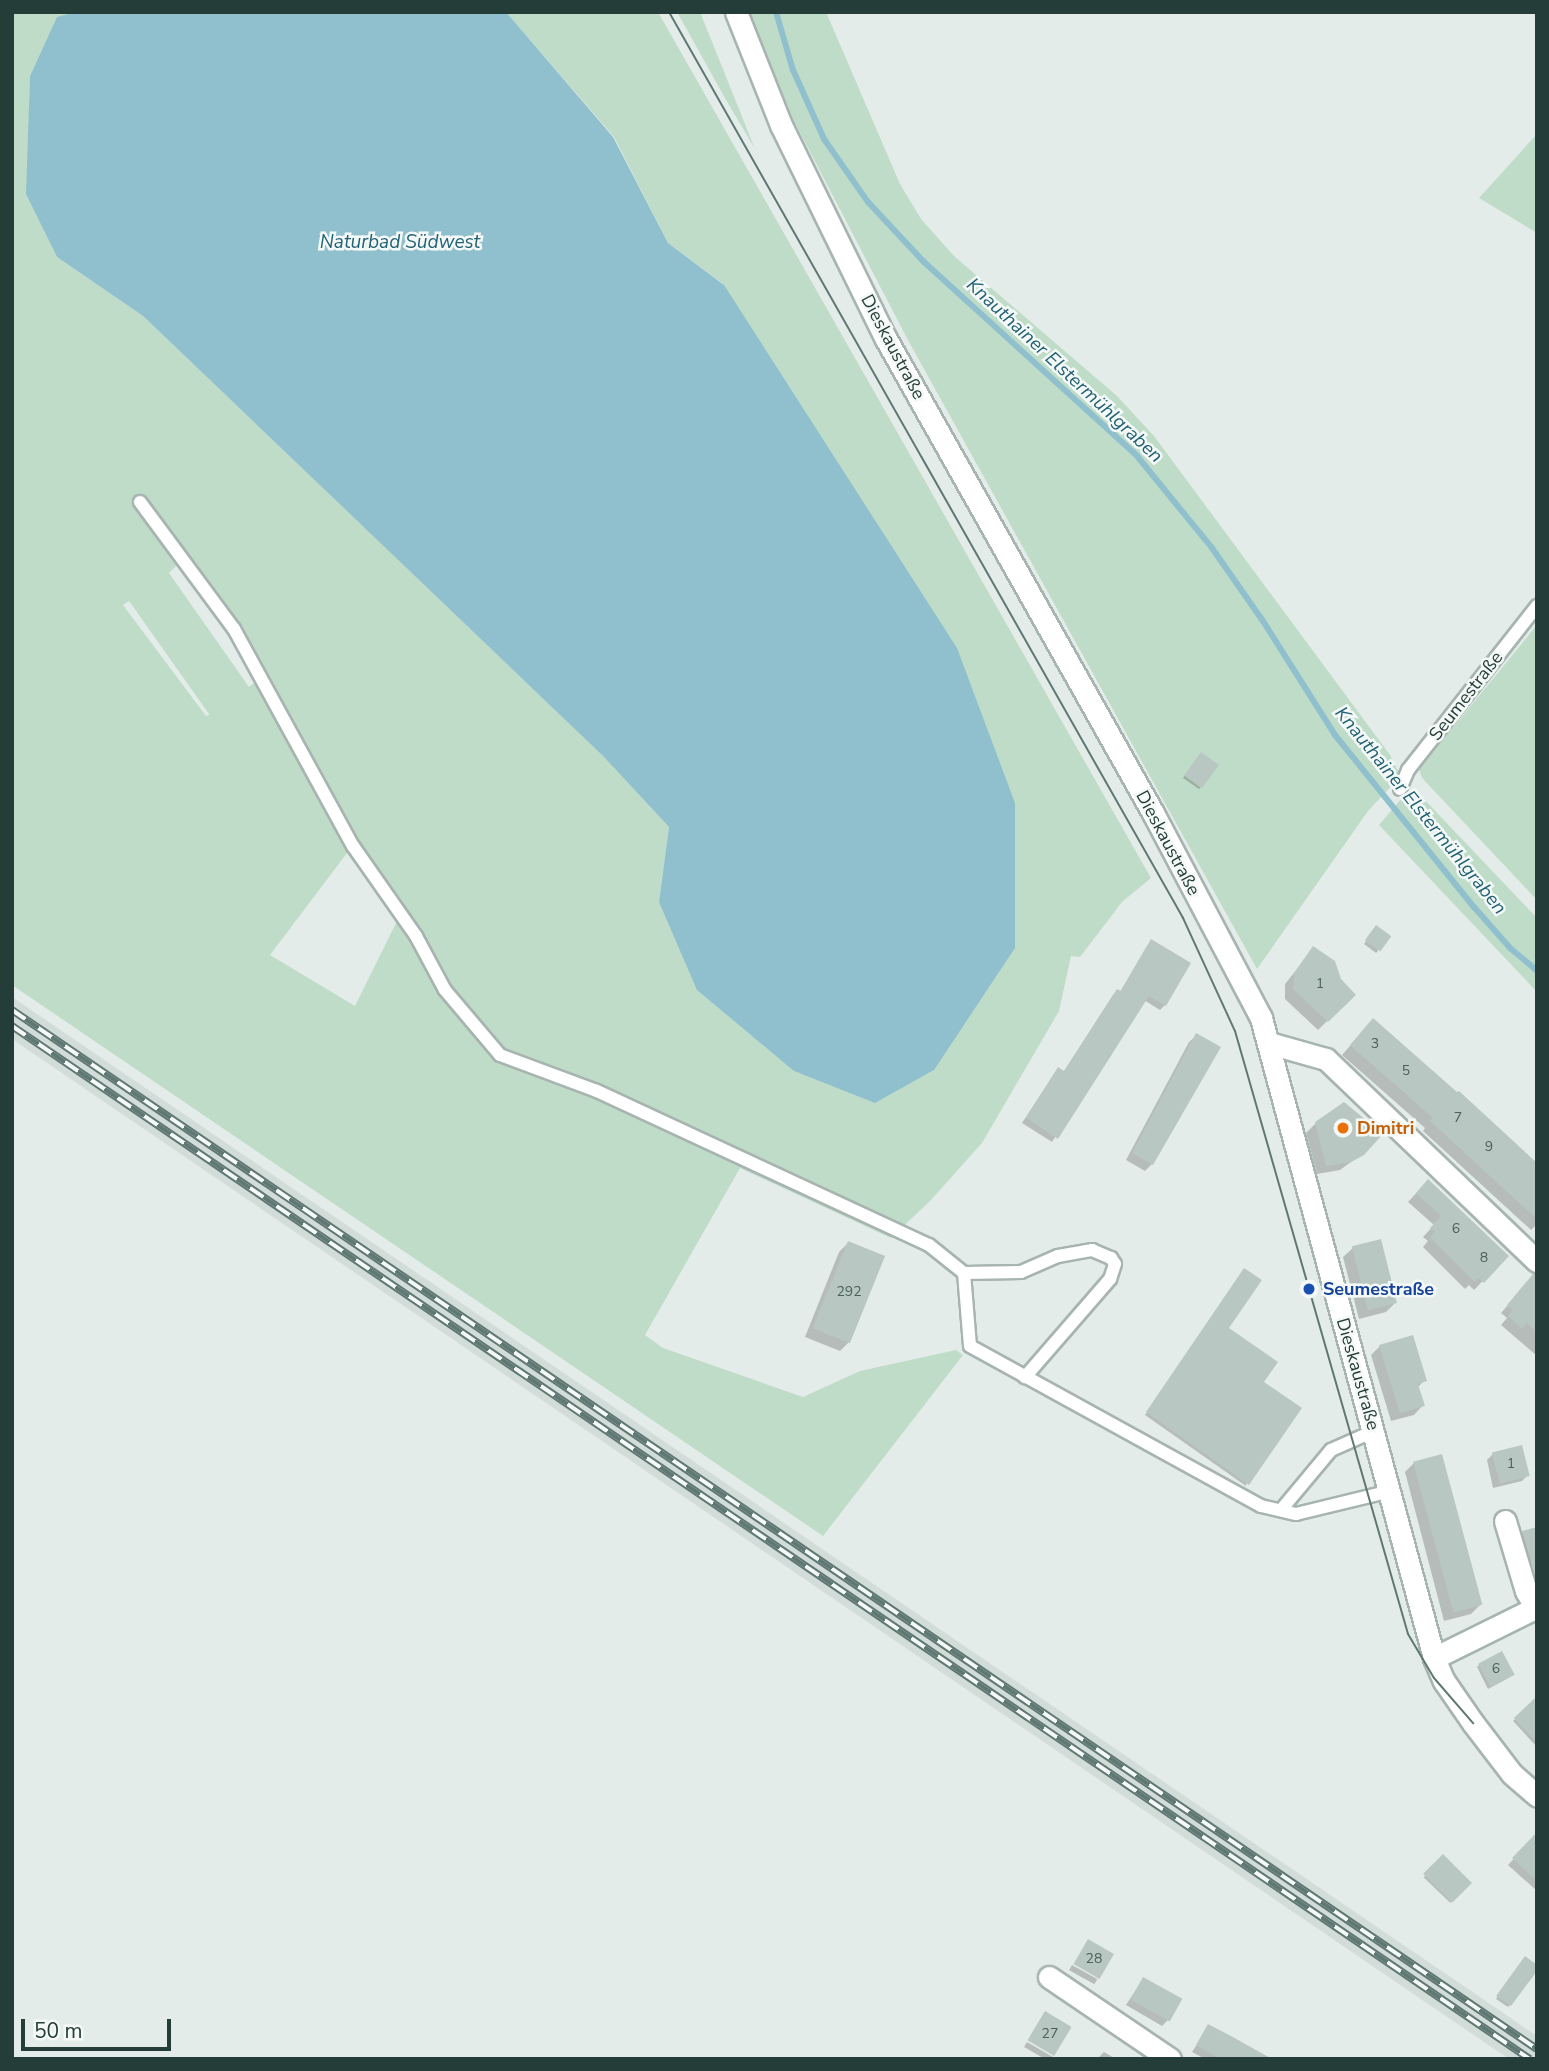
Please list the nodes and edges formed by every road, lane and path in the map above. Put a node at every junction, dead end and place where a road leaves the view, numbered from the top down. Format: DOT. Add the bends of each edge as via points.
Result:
graph roads {
  1 [pos="736,12"];
  2 [pos="140,502"];
  3 [pos="1537,606"];
  4 [pos="1400,789"];
  5 [pos="1269,1043"];
  6 [pos="1537,1261"];
  7 [pos="964,1273"];
  8 [pos="1025,1377"];
  9 [pos="1374,1431"];
  10 [pos="1391,1490"];
  11 [pos="1281,1510"];
  12 [pos="1505,1521"];
  13 [pos="1536,1609"];
  14 [pos="1434,1658"];
  15 [pos="1537,1796"];
  16 [pos="1049,1977"];
  17 [pos="1170,2059"];
  1 -- 5 [label="main road, Dieskaustraße" via="781,125 886,339 1153,813 1261,1018"];
  2 -- 7 [label="lane" via="234,629 353,846 416,936 445,990 500,1055 597,1091 929,1245"];
  3 -- 4 [label="lane, Seumestraße" via="1408,770"];
  5 -- 6 [label="main road" via="1326,1059"];
  5 -- 9 [label="main road, Dieskaustraße"];
  7 -- 8 [label="lane" via="970,1346"];
  7 -- 8 [label="lane" via="1021,1272 1058,1256 1092,1250 1115,1264 1110,1279"];
  8 -- 11 [label="lane" via="1261,1506"];
  9 -- 10 [label="main road, Dieskaustraße"];
  9 -- 11 [label="lane" via="1331,1450"];
  10 -- 11 [label="lane" via="1296,1514"];
  10 -- 14 [label="main road, Dieskaustraße"];
  12 -- 13 [label="main road"];
  13 -- 14 [label="main road"];
  14 -- 15 [label="main road, Dieskaustraße" via="1473,1723 1512,1774"];
  16 -- 17 [label="main road"];
}
